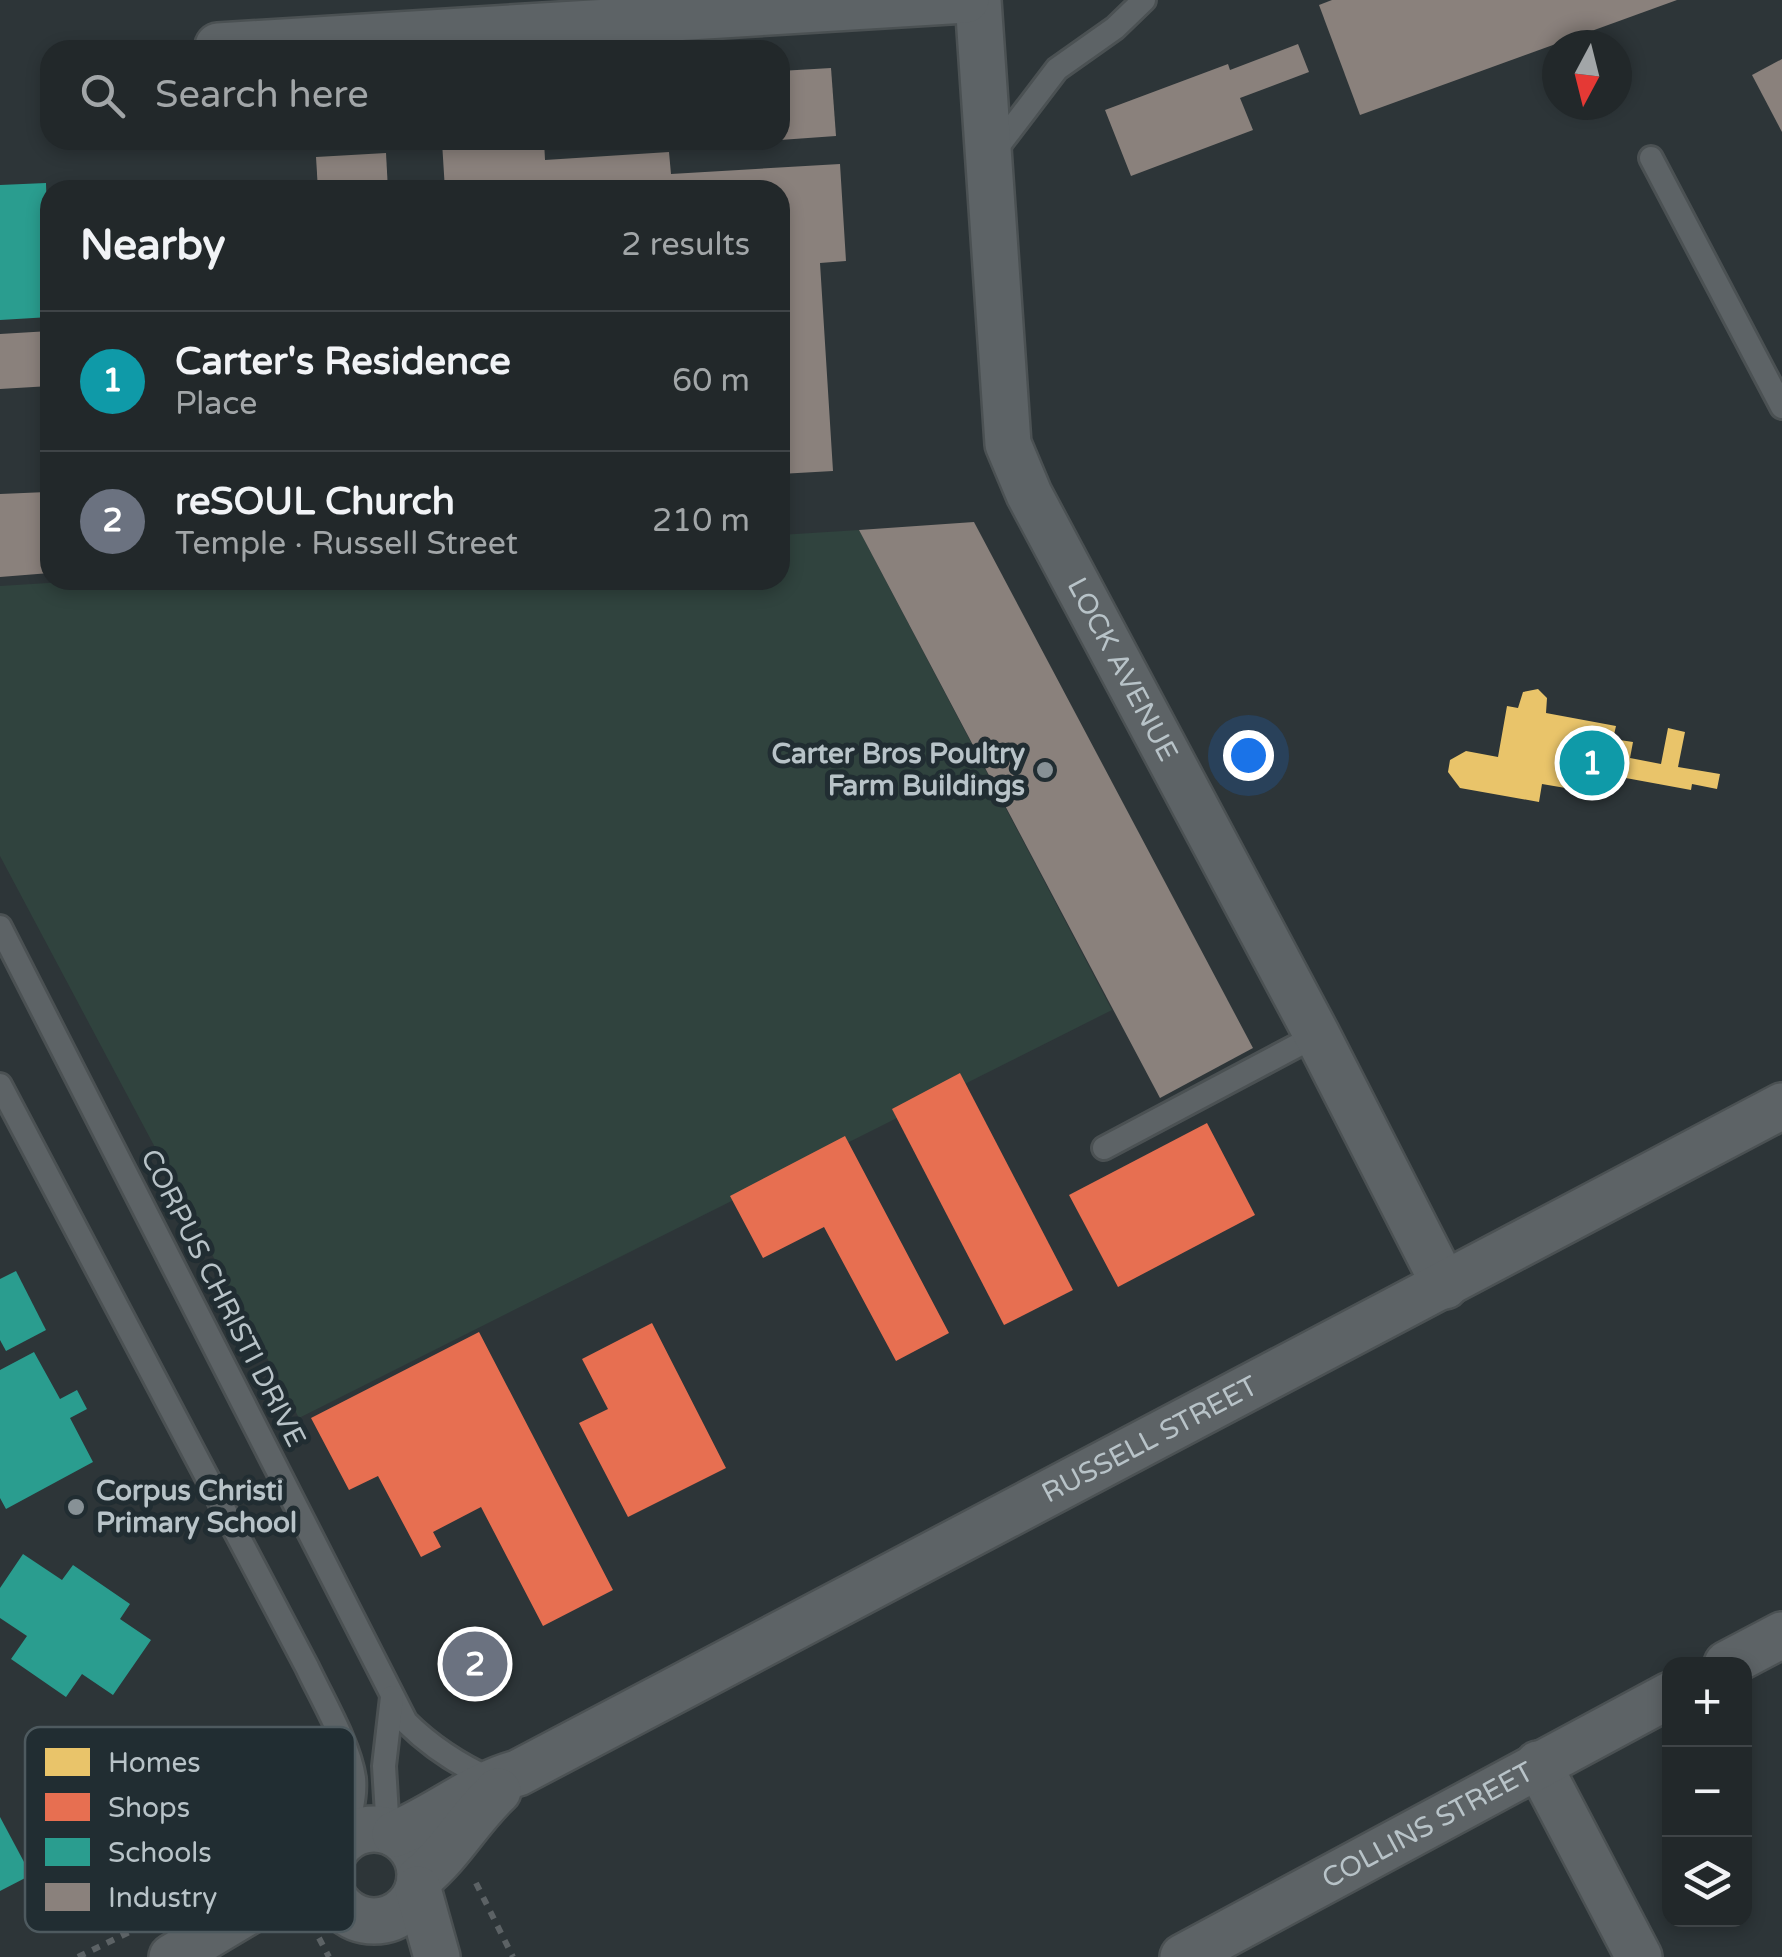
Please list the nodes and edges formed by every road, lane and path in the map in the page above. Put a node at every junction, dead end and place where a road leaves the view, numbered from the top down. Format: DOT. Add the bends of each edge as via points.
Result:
graph roads {
  1 [pos="966,0"];
  2 [pos="978,0"];
  3 [pos="1144,0"];
  4 [pos="316,40"];
  5 [pos="1651,158"];
  6 [pos="988,160"];
  7 [pos="1782,407"];
  8 [pos="0,926"];
  9 [pos="1317,1034"];
  10 [pos="0,1085"];
  11 [pos="1782,1106"];
  12 [pos="1104,1148"];
  13 [pos="1445,1286"];
  14 [pos="1782,1635"];
  15 [pos="1740,1657"];
  16 [pos="392,1697"];
  17 [pos="1662,1699"];
  18 [pos="334,1727"];
  19 [pos="1538,1764"];
  20 [pos="505,1777"];
  21 [pos="391,1832"];
  22 [pos="355,1833"];
  23 [pos="476,1874"];
  24 [pos="419,1883"];
  25 [pos="217,1932"];
  26 [pos="354,1932"];
  27 [pos="355,1932"];
  28 [pos="211,1936"];
  29 [pos="172,1957"];
  30 [pos="329,1957"];
  31 [pos="437,1957"];
  32 [pos="513,1957"];
  33 [pos="1183,1957"];
  34 [pos="1639,1957"];
  1 -- 4 [label="street"];
  2 -- 6 [label="street, LOCK AVENUE"];
  3 -- 6 [label="lane" via="1057,68"];
  5 -- 7 [label="lane"];
  6 -- 9 [label="street, LOCK AVENUE" via="1008,444"];
  8 -- 16 [label="lane, CORPUS CHRISTI DRIVE"];
  9 -- 12 [label="lane"];
  9 -- 13 [label="street, LOCK AVENUE"];
  10 -- 18 [label="lane"];
  11 -- 13 [label="street, RUSSELL STREET"];
  13 -- 20 [label="street, RUSSELL STREET"];
  14 -- 15 [label="street"];
  16 -- 20 [label="lane, CORPUS CHRISTI DRIVE" via="425,1742 465,1769"];
  16 -- 21 [label="lane" via="384,1766"];
  17 -- 19 [label="street, COLLINS STREET"];
  19 -- 33 [label="street, COLLINS STREET"];
  19 -- 34 [label="street"];
  20 -- 21 [label="street, RUSSELL STREET" via="428,1820"];
  20 -- 24 [label="street, RUSSELL STREET"];
  21 -- 22 [label="street"];
  21 -- 24 [label="street" via="414,1852"];
  23 -- 32 [label="path" via="475,1887"];
  24 -- 27 [label="street" via="402,1911"];
  24 -- 31 [label="street"];
  25 -- 28 [label="street"];
  26 -- 28 [label="street"];
  26 -- 30 [label="path"];
  28 -- 29 [label="street"];
}
